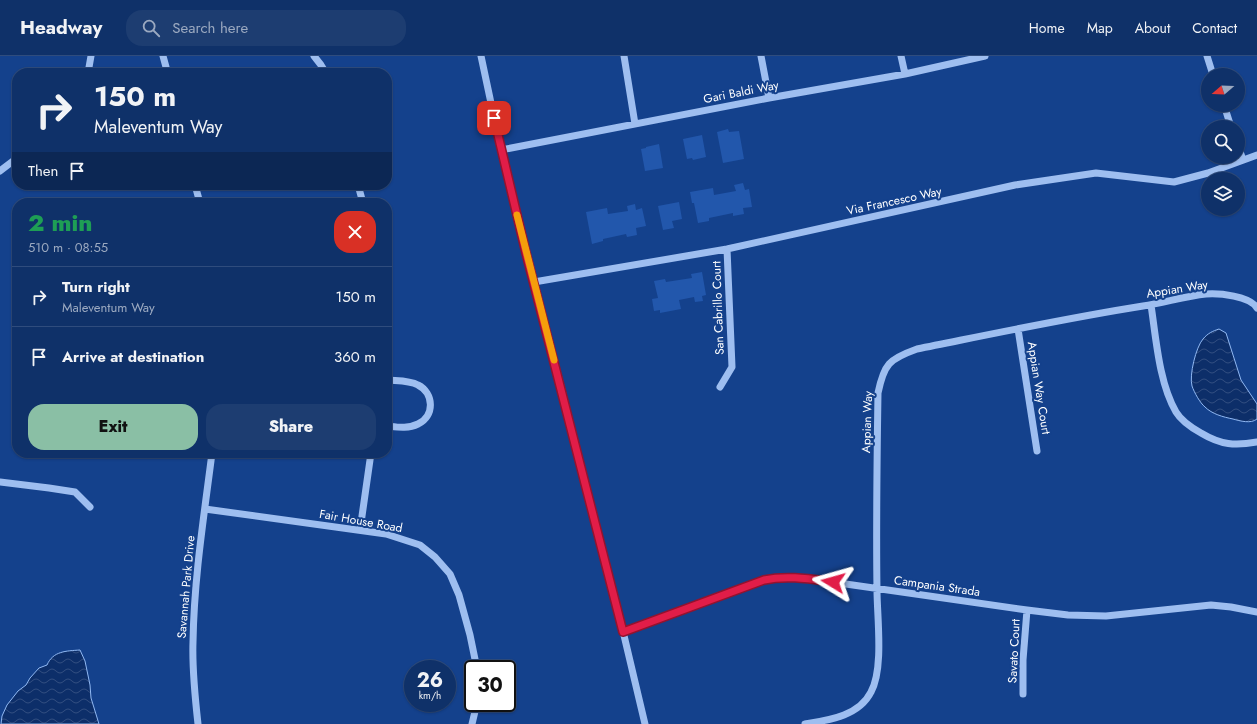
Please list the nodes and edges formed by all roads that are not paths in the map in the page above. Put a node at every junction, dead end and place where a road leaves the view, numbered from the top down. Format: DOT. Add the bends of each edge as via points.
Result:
graph roads {
  1 [pos="91,56"];
  2 [pos="163,56"];
  3 [pos="314,56"];
  4 [pos="481,56"];
  5 [pos="624,56"];
  6 [pos="761,56"];
  7 [pos="901,56"];
  8 [pos="985,56"];
  9 [pos="1207,56"];
  10 [pos="89,68"];
  11 [pos="166,68"];
  12 [pos="323,68"];
  13 [pos="1211,68"];
  14 [pos="905,74"];
  15 [pos="769,98"];
  16 [pos="634,124"];
  17 [pos="501,150"];
  18 [pos="1257,155"];
  19 [pos="1245,159"];
  20 [pos="12,162"];
  21 [pos="1232,164"];
  22 [pos="0,171"];
  23 [pos="727,249"];
  24 [pos="534,282"];
  25 [pos="1151,305"];
  26 [pos="1257,308"];
  27 [pos="1018,329"];
  28 [pos="392,381"];
  29 [pos="720,387"];
  30 [pos="392,426"];
  31 [pos="1257,442"];
  32 [pos="1037,451"];
  33 [pos="211,458"];
  34 [pos="370,458"];
  35 [pos="0,482"];
  36 [pos="90,507"];
  37 [pos="205,509"];
  38 [pos="360,530"];
  39 [pos="877,588"];
  40 [pos="1027,610"];
  41 [pos="1257,612"];
  42 [pos="623,632"];
  43 [pos="475,660"];
  44 [pos="1023,694"];
  45 [pos="475,712"];
  46 [pos="198,724"];
  47 [pos="472,724"];
  48 [pos="645,724"];
  49 [pos="805,724"];
  1 -- 10 [label="street"];
  2 -- 11 [label="street"];
  3 -- 12 [label="street"];
  4 -- 17 [label="street"];
  5 -- 16 [label="street"];
  6 -- 15 [label="street"];
  7 -- 14 [label="street"];
  8 -- 14 [label="street, Gari Baldi Way"];
  9 -- 13 [label="street"];
  14 -- 15 [label="street, Gari Baldi Way"];
  15 -- 16 [label="street, Gari Baldi Way"];
  16 -- 17 [label="street, Gari Baldi Way"];
  17 -- 24 [label="street"];
  18 -- 19 [label="street, Via Francesco Way"];
  20 -- 22 [label="street"];
  21 -- 23 [label="street, Via Francesco Way" via="1174,182 1096,173 1015,185"];
  23 -- 24 [label="street, Via Francesco Way"];
  23 -- 29 [label="street, San Cabrillo Court" via="732,367"];
  24 -- 42 [label="street"];
  25 -- 26 [label="street, Appian Way" via="1217,294 1241,298"];
  25 -- 27 [label="street, Appian Way"];
  25 -- 31 [label="street" via="1162,373 1176,413 1185,423 1220,443"];
  27 -- 32 [label="street, Appian Way Court"];
  27 -- 39 [label="street, Appian Way" via="917,349 895,357 883,372 878,393"];
  28 -- 30 [label="street" via="416,384 425,389 430,396 431,404 428,416 418,424 408,427"];
  33 -- 37 [label="street, Savannah Park Drive"];
  34 -- 38 [label="street"];
  35 -- 36 [label="street" via="75,492"];
  37 -- 38 [label="street, Fair House Road"];
  37 -- 46 [label="street, Savannah Park Drive" via="195,586 192,643"];
  38 -- 43 [label="street, Fair House Road" via="386,534 420,545 435,557 450,574 459,595"];
  39 -- 40 [label="street, Campania Strada"];
  39 -- 42 [label="street, Campania Strada" via="792,577 774,578"];
  39 -- 49 [label="street, Appian Way" via="879,652 871,692 858,707 841,716"];
  40 -- 41 [label="street, Campania Strada" via="1106,616 1211,605"];
  40 -- 44 [label="street, Savato Court"];
  42 -- 48 [label="street"];
  45 -- 47 [label="street"];
}
